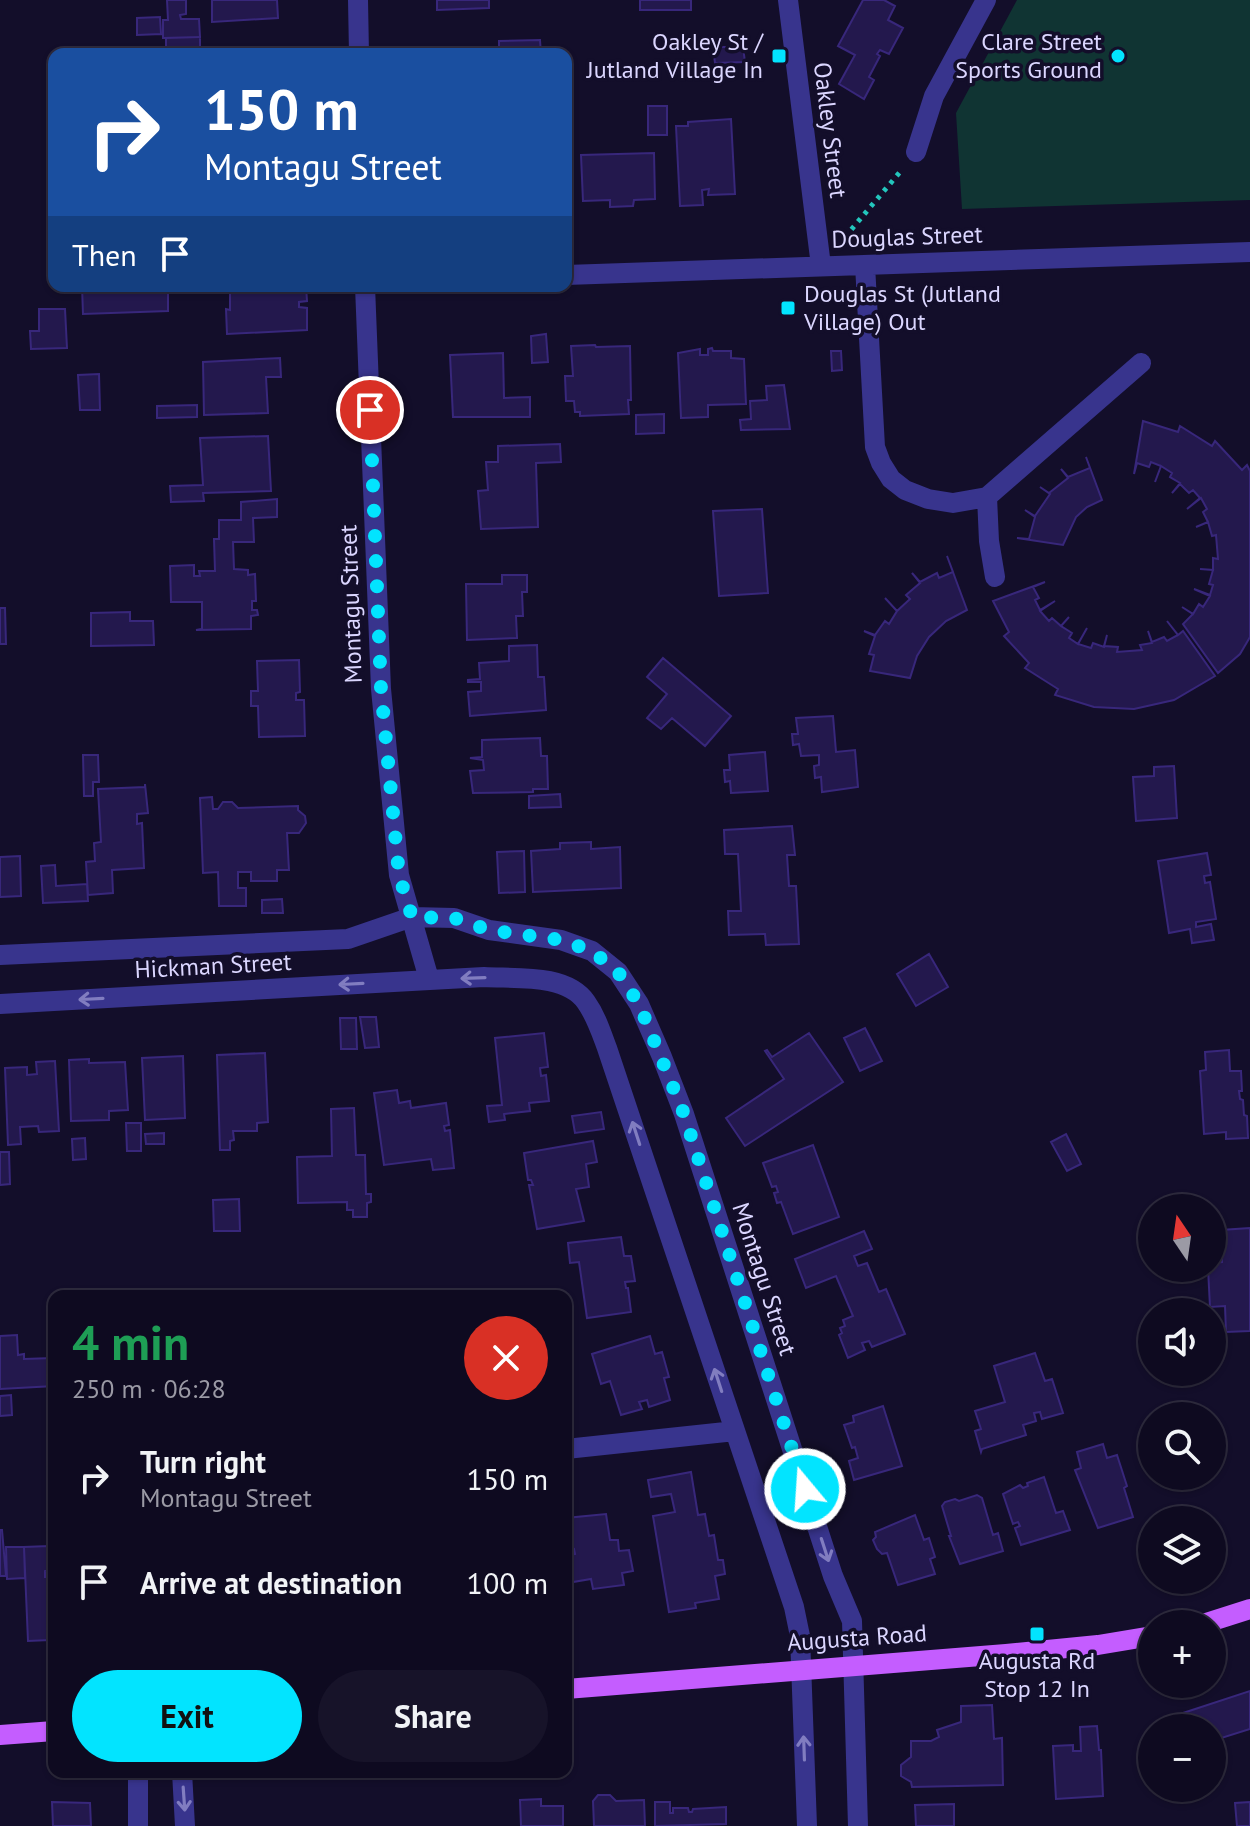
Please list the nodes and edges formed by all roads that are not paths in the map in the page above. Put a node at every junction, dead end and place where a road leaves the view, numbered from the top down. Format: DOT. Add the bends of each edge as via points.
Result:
graph roads {
  1 [pos="358,0"];
  2 [pos="788,0"];
  3 [pos="986,0"];
  4 [pos="359,48"];
  5 [pos="916,152"];
  6 [pos="1250,252"];
  7 [pos="865,265"];
  8 [pos="821,266"];
  9 [pos="572,275"];
  10 [pos="365,292"];
  11 [pos="1141,363"];
  12 [pos="987,497"];
  13 [pos="995,577"];
  14 [pos="412,917"];
  15 [pos="0,955"];
  16 [pos="429,979"];
  17 [pos="0,1004"];
  18 [pos="735,1431"];
  19 [pos="572,1448"];
  20 [pos="1250,1609"];
  21 [pos="1226,1617"];
  22 [pos="1138,1638"];
  23 [pos="855,1664"];
  24 [pos="799,1669"];
  25 [pos="572,1688"];
  26 [pos="48,1731"];
  27 [pos="0,1735"];
  28 [pos="138,1778"];
  29 [pos="182,1778"];
  30 [pos="138,1826"];
  31 [pos="185,1826"];
  32 [pos="807,1826"];
  33 [pos="858,1826"];
  1 -- 4 [label="street"];
  2 -- 8 [label="street, Oakley Street"];
  3 -- 5 [label="street" via="934,96"];
  6 -- 7 [label="street, Douglas Street"];
  7 -- 8 [label="street, Douglas Street"];
  7 -- 12 [label="street" via="872,424 881,463 905,490 928,499 953,503"];
  8 -- 9 [label="street, Douglas Street"];
  10 -- 14 [label="street, Montagu Street" via="381,689 399,875"];
  11 -- 12 [label="street"];
  12 -- 13 [label="street"];
  14 -- 15 [label="street, Hickman Street" via="348,939"];
  14 -- 16 [label="street, Montagu Street"];
  14 -- 23 [label="street, Montagu Street, one-way" via="454,918 592,951 618,972 639,1004 684,1114 852,1621"];
  16 -- 17 [label="street, Hickman Street, one-way"];
  18 -- 16 [label="street, one-way" via="607,1048 584,998 542,980"];
  18 -- 19 [label="street"];
  18 -- 24 [label="street" via="794,1607"];
  20 -- 21 [label="main road"];
  22 -- 23 [label="main road, Augusta Road"];
  23 -- 24 [label="main road, Augusta Road"];
  23 -- 33 [label="street, Montagu Street"];
  24 -- 25 [label="main road, Augusta Road"];
  32 -- 24 [label="street, one-way"];
  26 -- 27 [label="main road"];
  28 -- 30 [label="street"];
  29 -- 31 [label="street, one-way"];
}
